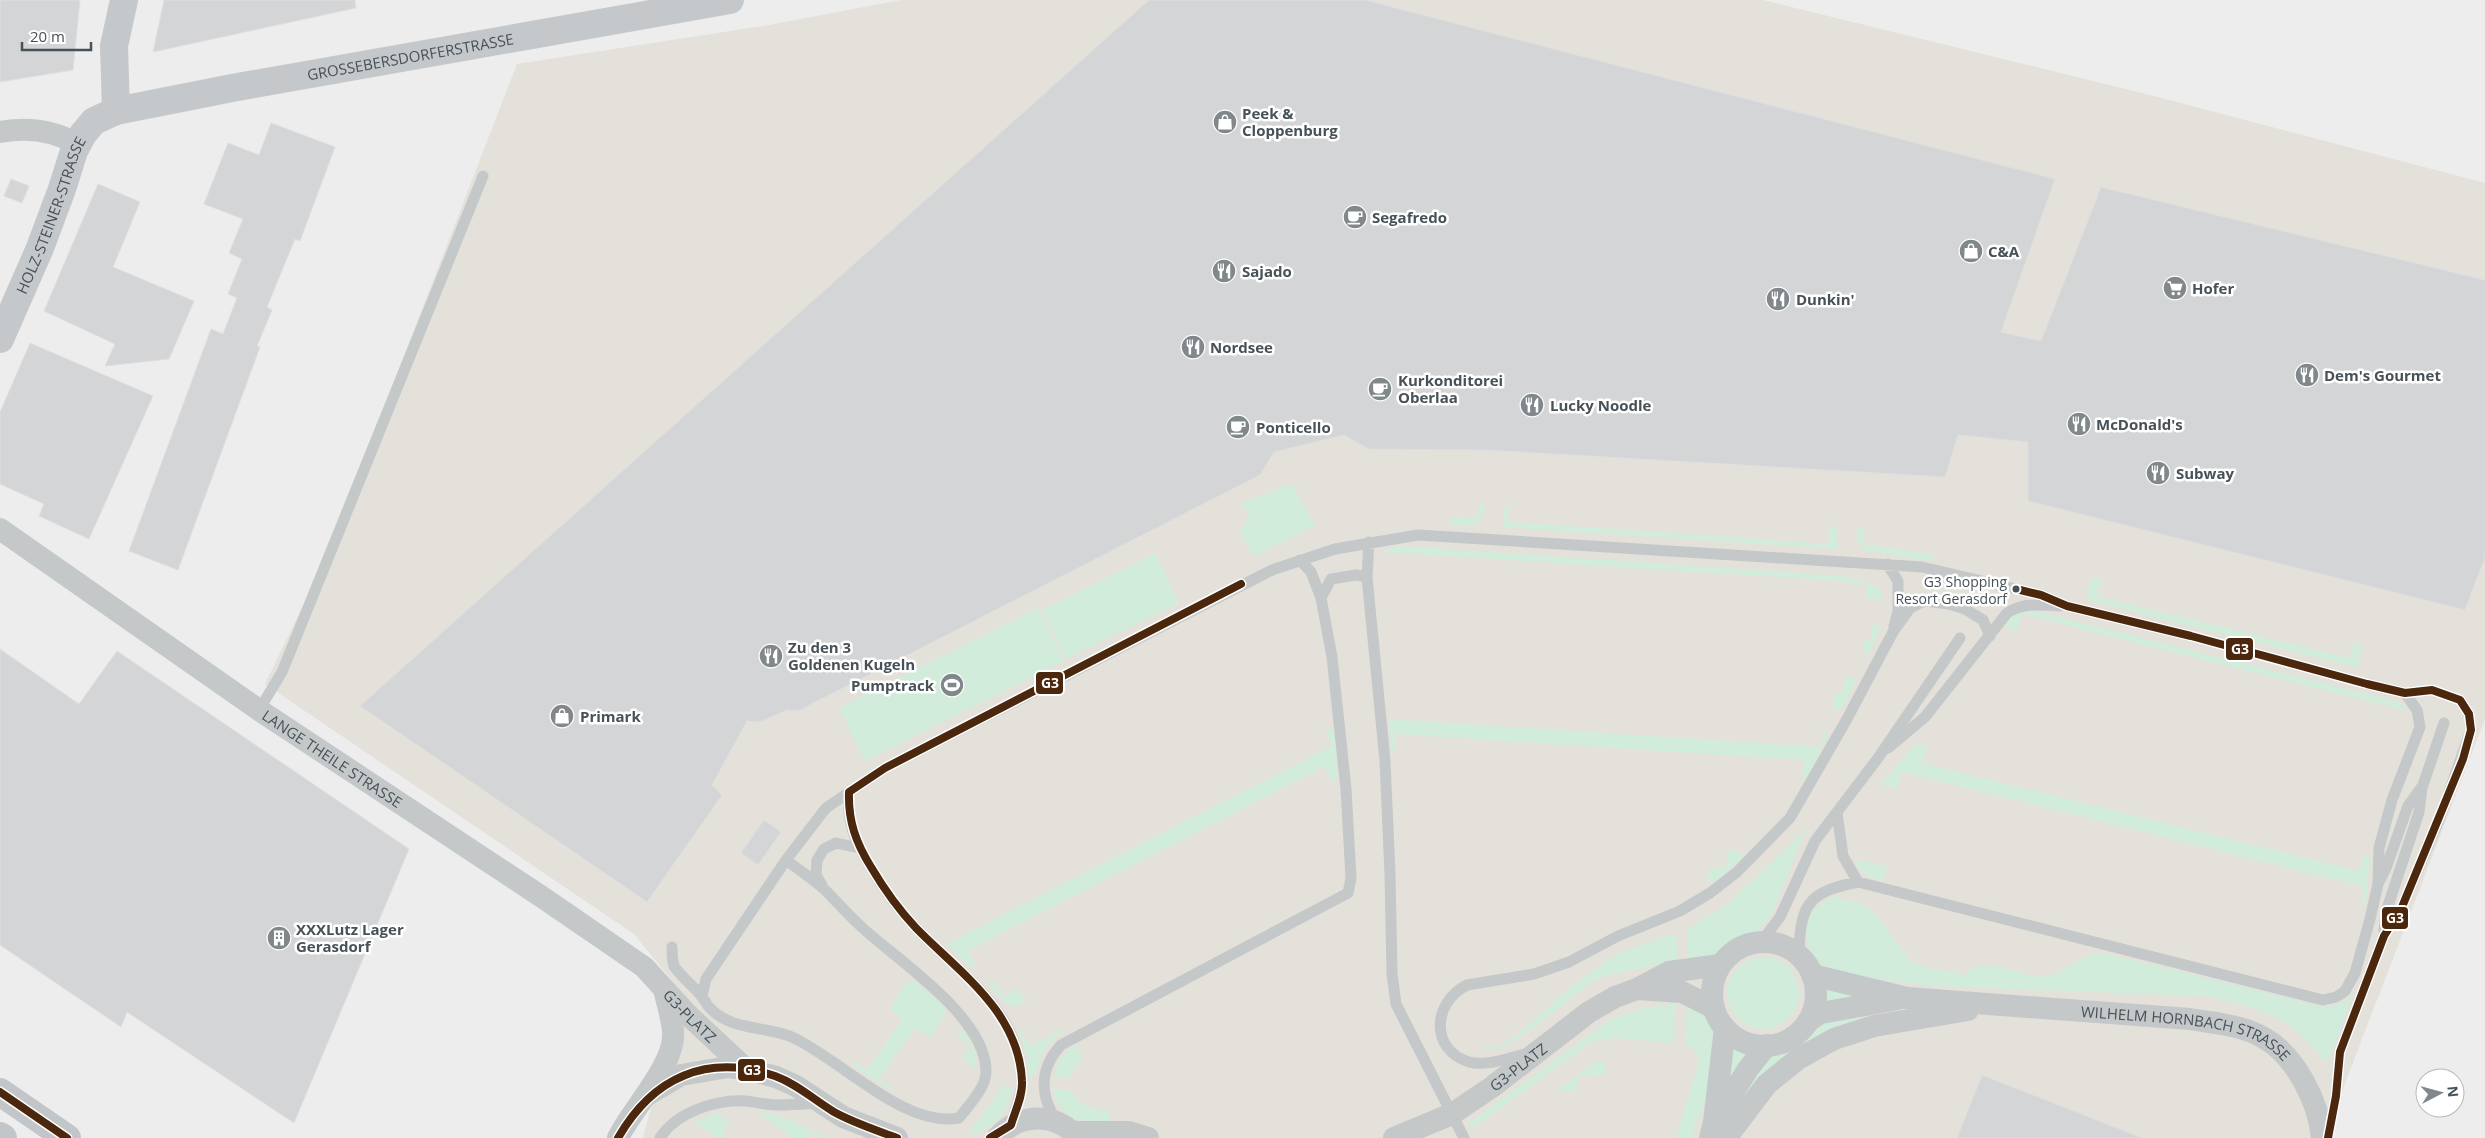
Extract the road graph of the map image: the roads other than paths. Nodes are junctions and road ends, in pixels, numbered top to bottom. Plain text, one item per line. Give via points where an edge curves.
1 (124, 0) edge
2 (730, 0) edge
3 (105, 116) junction
4 (0, 132) edge
5 (77, 144) junction
6 (483, 176) dead end
7 (0, 339) edge
8 (0, 530) edge
9 (1369, 542) junction
10 (1300, 560) junction
11 (1887, 564) junction
12 (1367, 577) junction
13 (1321, 598) junction
14 (2067, 606) junction
15 (1893, 632) junction
16 (1990, 636) junction
17 (1960, 638) dead end
18 (2406, 693) junction
19 (258, 710) junction
20 (2444, 723) dead end
21 (1878, 758) junction
22 (2422, 788) junction
23 (849, 792) junction
24 (1837, 813) junction
25 (859, 848) junction
26 (786, 860) junction
27 (1858, 882) junction
28 (2378, 884) junction
29 (824, 889) junction
30 (2384, 936) junction
31 (1761, 942) junction
32 (672, 947) dead end
33 (1799, 956) junction
34 (1720, 965) junction
35 (1812, 975) junction
36 (664, 988) junction
37 (1637, 989) junction
38 (702, 996) junction
39 (1907, 998) junction
40 (1994, 1004) junction
41 (1714, 1008) junction
42 (1808, 1021) junction
43 (1725, 1028) junction
44 (1767, 1046) junction
45 (1533, 1053) junction
46 (746, 1069) junction
47 (0, 1092) edge
48 (647, 1096) junction
49 (822, 1103) junction
50 (1452, 1114) junction
51 (843, 1117) junction
52 (1069, 1130) edge
53 (1000, 1133) edge
54 (1717, 1133) edge
55 (67, 1138) edge
56 (618, 1138) edge
57 (660, 1138) edge
58 (867, 1138) edge
59 (897, 1138) edge
60 (1148, 1138) edge
61 (1394, 1138) edge
62 (1464, 1138) edge
63 (2322, 1138) edge
64 (2328, 1138) edge

1 - 3 street
2 - 3 street, GROSSEBERSDORFERSTRASSE via 302,75
3 - 5 street, HOLZ-STEINER-STRASSE
4 - 5 street via 19,128 44,131
5 - 7 street, HOLZ-STEINER-STRASSE via 40,248
6 - 19 lane via 282,672
8 - 19 street, LANGE THEILE STRASSE
9 - 10 lane
9 - 11 lane via 1428,535
9 - 12 lane
10 - 13 lane via 1311,572
10 - 23 lane via 1272,570 1169,621 885,768
11 - 14 lane via 1922,567 2041,595
11 - 15 lane via 1898,581 1898,612
12 - 13 lane via 1356,575 1331,579
12 - 50 lane via 1385,761 1392,974 1396,1004
13 - 52 lane via 1332,657 1345,780 1351,878 1348,893 1061,1045 1051,1056 1043,1084 1044,1095 1050,1110
14 - 16 lane via 2017,607 2007,613
14 - 18 lane
15 - 16 lane via 1910,608 1924,601 1965,609 1983,620
15 - 45 lane via 1790,818 1737,872 1680,911 1618,936 1569,962 1534,974 1467,985 1457,990 1443,1007 1440,1018 1444,1039 1461,1058 1479,1063
16 - 21 lane via 1924,717
17 - 21 lane
18 - 28 lane via 2417,710 2420,727 2392,800 2379,848
18 - 30 lane via 2432,690 2460,700 2468,714 2471,730 2439,820 2402,907
19 - 36 street, LANGE THEILE STRASSE via 542,896 644,968
20 - 22 lane
21 - 24 lane
22 - 28 lane via 2408,806
22 - 30 lane via 2419,812 2386,912
23 - 25 lane via 849,824
23 - 26 lane via 826,808
24 - 27 lane via 1843,856
24 - 31 lane via 1815,841 1780,917
25 - 29 lane via 836,843 824,848 816,875
25 - 53 lane via 880,883 917,929 992,1001 1015,1041 1022,1083
26 - 29 lane
26 - 38 lane via 706,979
27 - 28 lane via 2323,1000 2344,991 2355,973
27 - 33 lane via 1832,887 1816,896 1804,911 1799,926
29 - 38 lane via 864,929 943,996 978,1041 986,1074 959,1118 932,1118 897,1104 840,1065 791,1037 734,1023 711,1010
30 - 64 lane via 2340,1052
31 - 33 street via 1786,947
31 - 34 street via 1747,944 1734,951
32 - 38 lane via 674,965
33 - 35 street
34 - 37 street, G3-PLATZ via 1668,972
34 - 41 street via 1714,980
35 - 39 street, WILHELM HORNBACH STRASSE
35 - 42 street via 1815,998
36 - 46 street, G3-PLATZ
36 - 48 street, G3-PLATZ via 673,1033 667,1057
37 - 41 street, G3-PLATZ via 1682,992
37 - 45 street, G3-PLATZ via 1589,1012
39 - 40 street, WILHELM HORNBACH STRASSE
39 - 42 street, WILHELM HORNBACH STRASSE via 1821,1013
40 - 54 street, WILHELM HORNBACH STRASSE via 1943,1015 1919,1016 1834,1039 1798,1059
40 - 63 street, WILHELM HORNBACH STRASSE via 2190,1018 2232,1026 2264,1038 2285,1055 2302,1080 2315,1107
41 - 43 street
42 - 44 street via 1790,1038
43 - 44 street via 1749,1044
43 - 54 street
44 - 54 street via 1748,1069
45 - 50 street, G3-PLATZ
46 - 48 street, G3-PLATZ via 728,1067 681,1075
46 - 49 street, G3-PLATZ via 776,1076
47 - 55 main road
48 - 56 street via 627,1118
49 - 51 street, G3-PLATZ
49 - 57 lane via 721,1102 695,1110
50 - 61 street, G3-PLATZ
50 - 62 lane
51 - 58 street
51 - 59 street, G3-PLATZ
52 - 53 street via 1036,1118
52 - 60 street via 1129,1132

